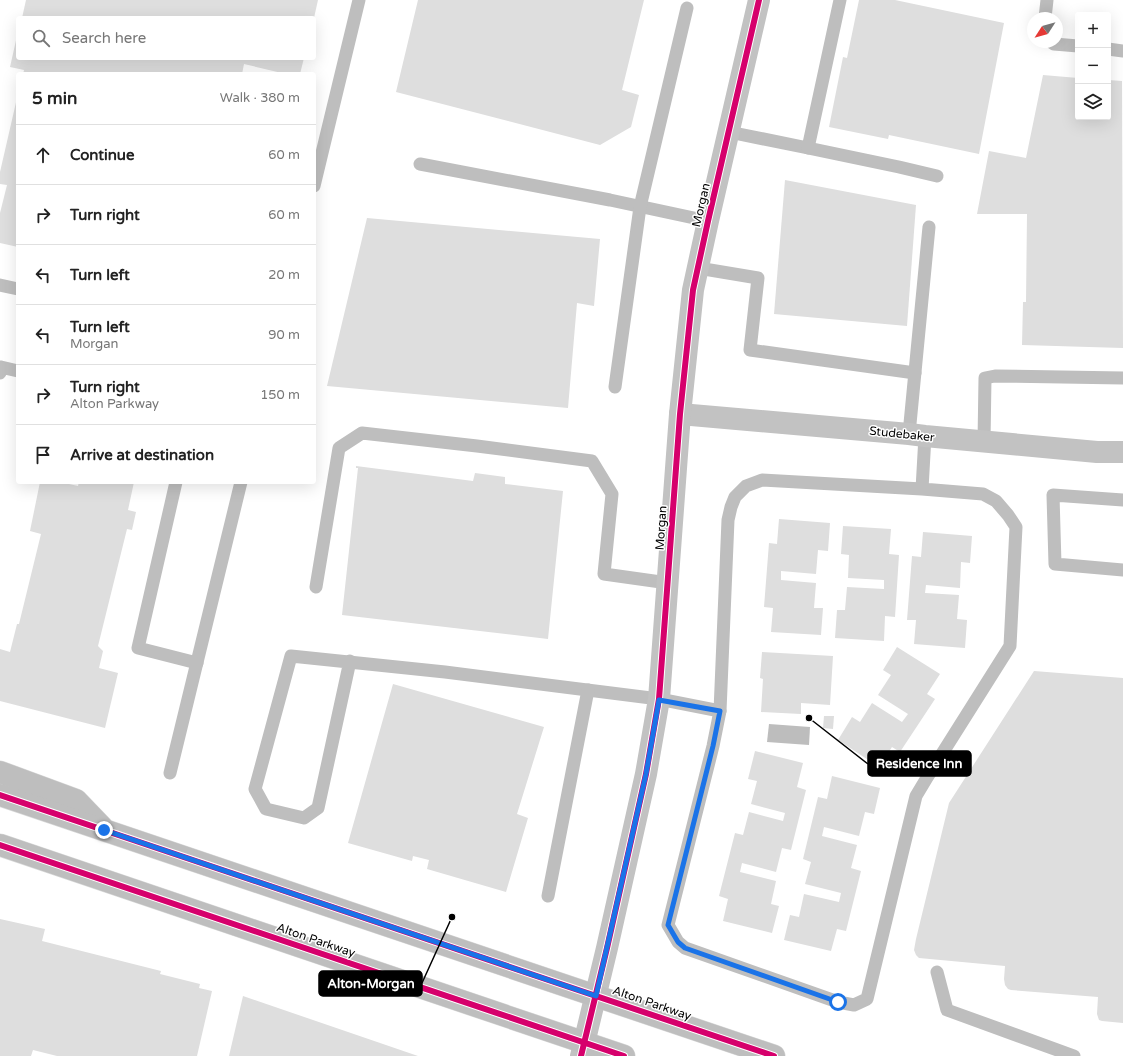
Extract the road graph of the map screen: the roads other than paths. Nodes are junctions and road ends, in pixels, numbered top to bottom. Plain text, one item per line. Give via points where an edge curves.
1 (359, 0) edge
2 (759, 0) edge
3 (840, 0) edge
4 (1047, 0) edge
5 (687, 8) dead end
6 (1046, 12) edge
7 (1063, 45) edge
8 (1075, 46) edge
9 (1111, 49) edge
10 (1123, 50) edge
11 (728, 132) junction
12 (808, 148) junction
13 (420, 164) dead end
14 (937, 176) dead end
15 (316, 178) edge
16 (640, 207) junction
17 (708, 221) junction
18 (929, 227) dead end
19 (698, 268) junction
20 (0, 285) edge
21 (16, 289) edge
22 (16, 371) edge
23 (0, 373) edge
24 (915, 373) junction
25 (1123, 378) edge
26 (615, 387) dead end
27 (680, 414) junction
28 (917, 435) junction
29 (984, 442) junction
30 (1123, 452) edge
31 (176, 484) edge
32 (241, 484) edge
33 (922, 489) junction
34 (1123, 500) edge
35 (1123, 570) edge
36 (668, 583) junction
37 (316, 587) dead end
38 (350, 661) junction
39 (197, 663) junction
40 (588, 690) junction
41 (659, 700) junction
42 (720, 711) junction
43 (0, 772) edge
44 (170, 773) dead end
45 (0, 795) edge
46 (104, 830) junction
47 (0, 845) edge
48 (548, 896) dead end
49 (936, 972) dead end
50 (596, 996) junction
51 (583, 1049) edge
52 (624, 1056) edge
53 (774, 1056) edge
54 (1074, 1056) edge

1 - 15 lane
2 - 11 street, Morgan
3 - 12 lane
4 - 6 lane
5 - 16 lane
7 - 8 lane
9 - 10 lane
11 - 12 lane
11 - 17 street, Morgan
12 - 14 lane
13 - 16 lane
16 - 17 lane
16 - 26 lane
17 - 19 street, Morgan
18 - 24 lane
19 - 24 lane via 758,278 750,350
19 - 27 street, Morgan via 693,290
20 - 21 lane
22 - 23 lane via 1,367
24 - 28 lane
25 - 29 lane via 985,378
27 - 28 street, Studebaker
27 - 36 street, Morgan
28 - 29 street, Studebaker
28 - 33 lane
29 - 30 street, Studebaker
31 - 39 lane via 138,648
32 - 39 lane
33 - 42 lane via 762,480 746,486 735,497 728,520
33 - 42 lane via 983,494 996,501 1016,528 1010,646 916,796 867,999 854,1005 838,1002 685,948 678,942 668,925
34 - 35 lane via 1052,495 1054,564
36 - 37 lane via 604,574 612,494 592,461 362,433 339,448
36 - 41 street, Morgan
38 - 38 lane via 291,656 255,789 266,809 304,818 318,808
38 - 40 lane
39 - 44 lane
40 - 41 lane
40 - 48 lane
41 - 42 lane
41 - 50 street, Morgan via 646,774
43 - 46 main road via 76,800
45 - 46 main road, Alton Parkway
46 - 50 main road, Alton Parkway
47 - 51 main road, Alton Parkway
49 - 54 lane via 947,1010
50 - 51 street, Morgan
50 - 53 main road, Alton Parkway
51 - 52 main road, Alton Parkway

